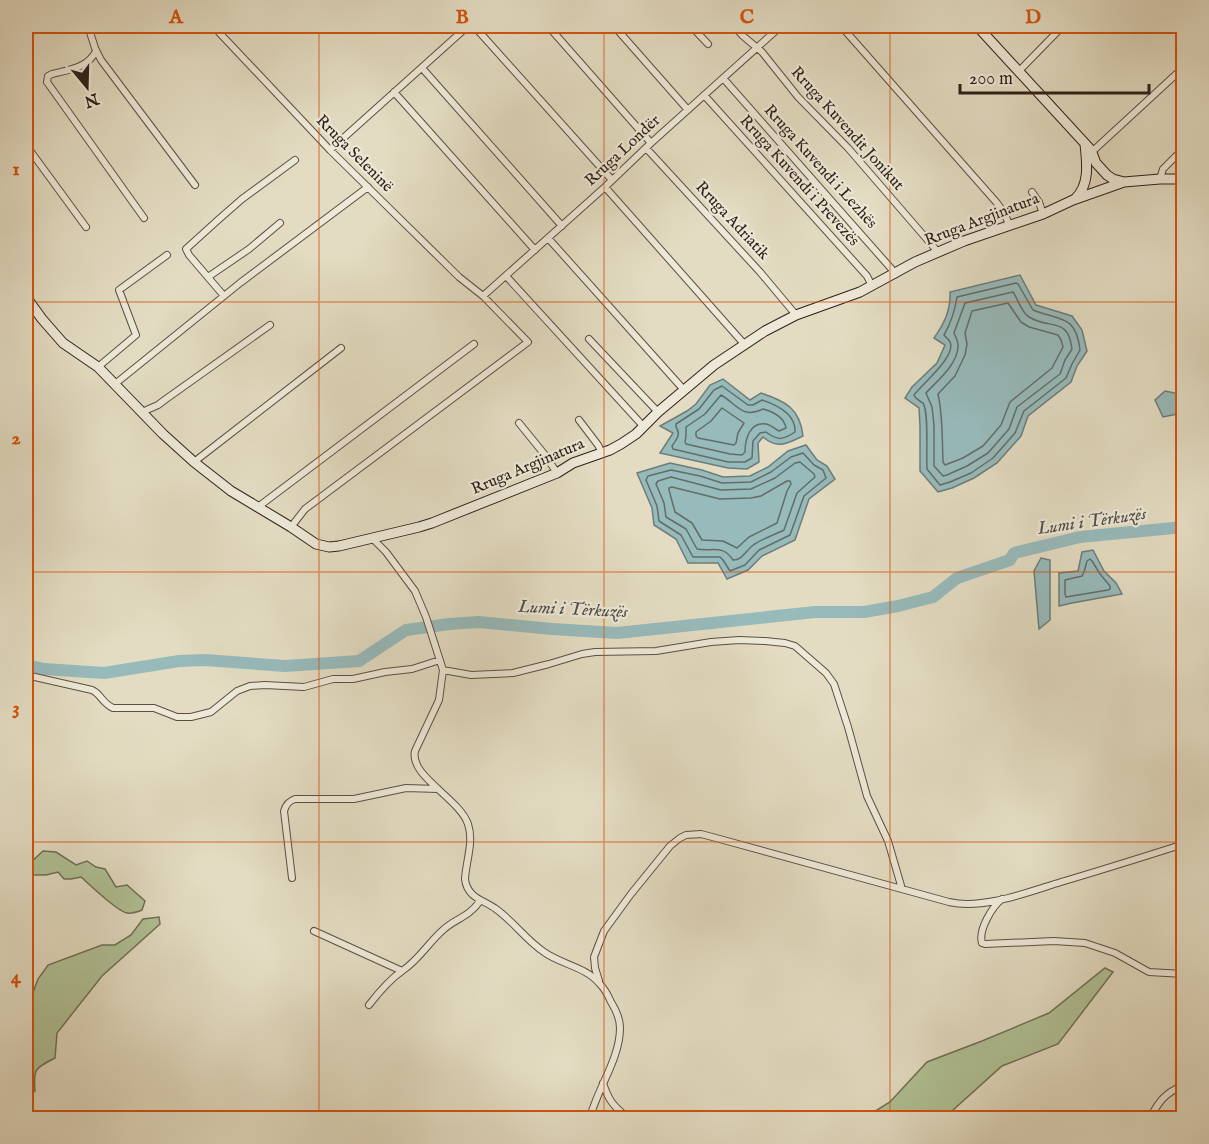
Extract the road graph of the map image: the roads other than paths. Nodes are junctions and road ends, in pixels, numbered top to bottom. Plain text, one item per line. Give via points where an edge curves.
1 (88, 26) edge
2 (213, 26) edge
3 (466, 26) edge
4 (474, 26) edge
5 (548, 26) edge
6 (614, 26) edge
7 (691, 26) edge
8 (734, 26) edge
9 (781, 26) edge
10 (842, 26) edge
11 (977, 26) edge
12 (1063, 26) edge
13 (708, 44) dead end
14 (758, 47) junction
15 (96, 51) junction
16 (1184, 67) edge
17 (422, 68) junction
18 (1019, 71) junction
19 (723, 78) junction
20 (394, 92) junction
21 (704, 95) junction
22 (688, 110) junction
23 (26, 145) edge
24 (648, 145) junction
25 (1088, 147) junction
26 (1184, 148) edge
27 (330, 150) junction
28 (296, 160) dead end
29 (1104, 172) junction
30 (1086, 179) junction
31 (1160, 179) junction
32 (1184, 179) edge
33 (612, 180) junction
34 (1124, 182) junction
35 (195, 185) dead end
36 (368, 187) junction
37 (605, 187) junction
38 (1100, 190) junction
39 (1032, 192) dead end
40 (1073, 200) junction
41 (1043, 214) junction
42 (144, 218) dead end
43 (280, 224) dead end
44 (562, 226) junction
45 (1010, 226) junction
46 (86, 227) dead end
47 (548, 238) junction
48 (535, 250) junction
49 (938, 252) junction
50 (167, 255) dead end
51 (896, 274) junction
52 (506, 276) junction
53 (208, 277) junction
54 (872, 286) junction
55 (224, 296) junction
56 (483, 296) junction
57 (26, 297) edge
58 (796, 315) junction
59 (270, 325) dead end
60 (589, 339) dead end
61 (474, 344) dead end
62 (745, 345) junction
63 (341, 348) dead end
64 (98, 367) junction
65 (115, 384) junction
66 (684, 390) junction
67 (142, 412) junction
68 (658, 412) junction
69 (579, 420) dead end
70 (519, 423) dead end
71 (644, 427) junction
72 (602, 453) junction
73 (194, 462) junction
74 (557, 472) junction
75 (258, 507) junction
76 (291, 527) junction
77 (373, 539) junction
78 (440, 660) junction
79 (443, 670) junction
80 (26, 675) edge
81 (439, 789) junction
82 (1184, 844) edge
83 (292, 878) dead end
84 (902, 889) junction
85 (1002, 899) junction
86 (480, 901) junction
87 (979, 904) junction
88 (988, 917) junction
89 (314, 932) dead end
90 (594, 957) junction
91 (583, 970) junction
92 (402, 971) junction
93 (1184, 974) edge
94 (599, 982) junction
95 (369, 1005) dead end
96 (603, 1083) junction
97 (1184, 1086) edge
98 (626, 1117) edge
99 (590, 1119) edge
100 (636, 1119) edge
101 (1150, 1119) edge

1 - 15 street
2 - 27 street, Rruga Seleninë
3 - 17 street
4 - 33 street
5 - 24 street, Rruga Adriatik
6 - 22 street
7 - 13 street
8 - 14 street, Rruga Kuvendit Jonikut
9 - 14 street, Rruga Londër
10 - 45 street via 997,203
11 - 18 street
12 - 18 street
14 - 19 street, Rruga Londër
14 - 49 street, Rruga Kuvendit Jonikut
15 - 35 street
15 - 42 street via 90,61 52,74 47,82
16 - 25 street via 1095,149
17 - 20 street
17 - 44 street
18 - 25 street
19 - 21 street, Rruga Londër
19 - 51 street, Rruga Kuvendi i Lezhës
20 - 27 street
20 - 48 street
21 - 22 street, Rruga Londër
21 - 54 street, Rruga Kuvendi i Prevezës
22 - 24 street, Rruga Londër
23 - 46 street
24 - 33 street, Rruga Londër
24 - 58 street, Rruga Adriatik
25 - 29 street
25 - 30 street
26 - 31 street via 1163,169
27 - 36 street, Rruga Seleninë
28 - 53 street via 242,199 188,246 189,255
29 - 30 street via 1098,168 1091,170
29 - 34 street
29 - 38 street via 1108,182
30 - 38 street via 1089,189
30 - 40 street
31 - 32 street
31 - 34 street
33 - 37 street, Rruga Londër
34 - 38 street, Rruga Argjinatura
36 - 55 street
36 - 56 street, Rruga Seleninë
37 - 44 street, Rruga Londër
37 - 62 street
38 - 40 street, Rruga Argjinatura
39 - 41 street
40 - 41 street, Rruga Argjinatura
41 - 45 street, Rruga Argjinatura
43 - 53 street
44 - 47 street, Rruga Londër
45 - 49 street, Rruga Argjinatura
47 - 48 street, Rruga Londër
47 - 66 street
48 - 52 street, Rruga Londër
49 - 51 street, Rruga Argjinatura
50 - 64 street via 119,290 136,334
51 - 54 street, Rruga Argjinatura
52 - 56 street, Rruga Londër
52 - 71 street
53 - 55 street
54 - 58 street, Rruga Argjinatura
55 - 65 street
56 - 76 street, Rruga Seleninë via 528,342 305,509
57 - 64 street, Rruga Argjinatura via 63,342
58 - 62 street, Rruga Argjinatura
59 - 67 street via 158,405
60 - 68 street
61 - 75 street
62 - 66 street, Rruga Argjinatura
63 - 73 street
64 - 65 street, Rruga Argjinatura
65 - 67 street, Rruga Argjinatura
66 - 68 street, Rruga Argjinatura
67 - 73 street, Rruga Argjinatura
68 - 71 street, Rruga Argjinatura
69 - 72 street
70 - 74 street
71 - 72 street, Rruga Argjinatura
72 - 74 street, Rruga Argjinatura
73 - 75 street, Rruga Argjinatura
74 - 77 street, Rruga Argjinatura via 432,523
75 - 76 street, Rruga Argjinatura
76 - 77 street, Rruga Argjinatura via 322,546
77 - 78 street via 415,591
78 - 79 street
78 - 80 street via 421,667 304,687 250,686 211,711 184,718 154,708 113,708 92,690
79 - 81 street via 439,700 413,757 417,768
79 - 84 street via 471,675 513,673 582,654 657,651 711,642 765,641 795,646 834,684 867,796 888,841
81 - 83 street via 406,788 354,799 290,801 284,811
81 - 86 street via 459,808 469,826 466,885
82 - 85 street
84 - 87 street via 958,904
84 - 90 street via 716,838 686,835 670,846 619,910 604,931
85 - 87 street
85 - 88 street
86 - 91 street via 495,908 542,951
86 - 92 street
87 - 88 street
88 - 93 street via 980,940 985,944 1054,940 1085,943 1115,953 1149,972
89 - 92 street
90 - 91 street
90 - 94 street
91 - 94 street
92 - 95 street
94 - 96 street via 620,1022 613,1060
96 - 98 street via 613,1105
96 - 99 street
97 - 101 street via 1162,1098
98 - 100 street

